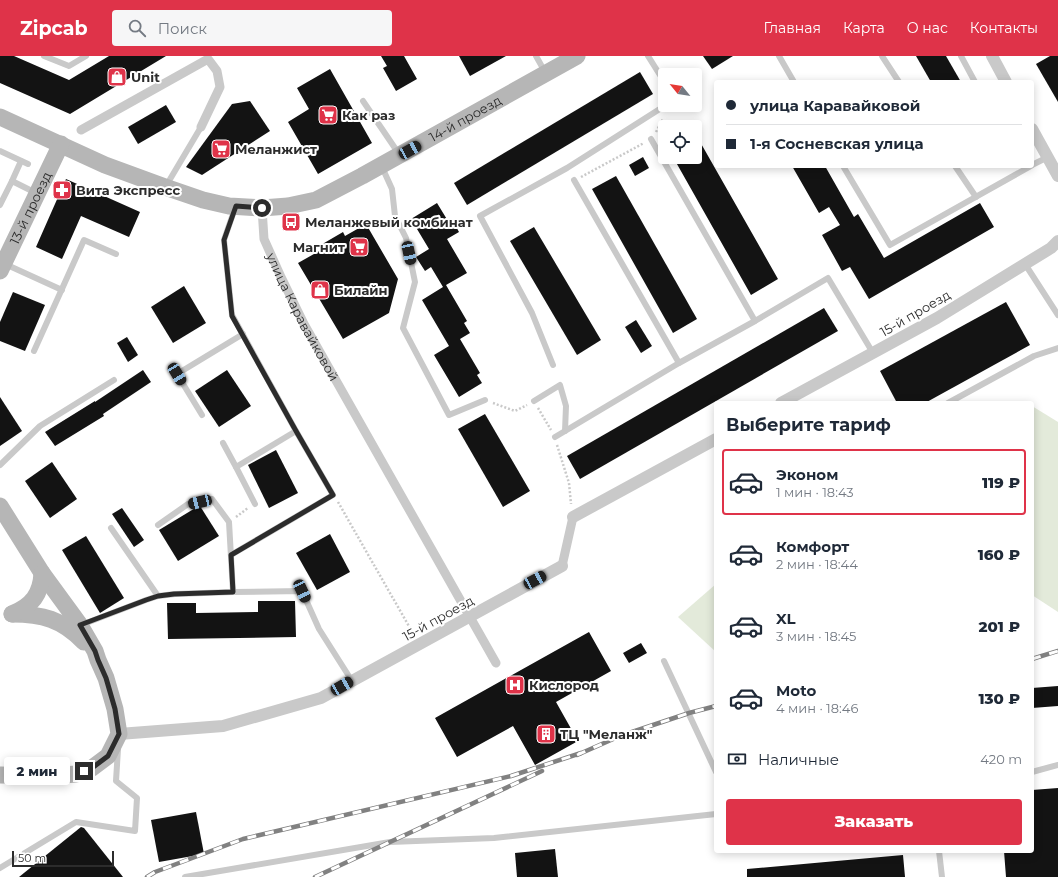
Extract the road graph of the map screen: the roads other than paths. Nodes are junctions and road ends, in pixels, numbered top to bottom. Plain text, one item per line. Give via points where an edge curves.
1 (44, 56) edge
2 (86, 56) edge
3 (536, 56) edge
4 (576, 56) edge
5 (648, 56) edge
6 (779, 56) edge
7 (882, 56) edge
8 (961, 56) edge
9 (992, 56) edge
10 (658, 72) edge
11 (546, 74) junction
12 (793, 80) edge
13 (898, 80) edge
14 (973, 80) edge
15 (1005, 80) edge
16 (363, 101) dead end
17 (658, 110) edge
18 (0, 117) edge
19 (201, 127) joint
20 (81, 130) dead end
21 (1034, 132) edge
22 (651, 139) road end
23 (61, 144) junction
24 (0, 151) edge
25 (399, 156) junction
26 (1048, 157) junction
27 (21, 161) junction
28 (28, 164) dead end
29 (1034, 165) edge
30 (381, 166) junction
31 (844, 168) edge
32 (956, 168) edge
33 (1020, 169) edge
34 (1058, 176) edge
35 (574, 180) road end
36 (12, 181) junction
37 (165, 187) junction
38 (38, 193) junction
39 (976, 197) junction
40 (0, 205) edge
41 (236, 206) junction
42 (262, 208) junction
43 (1058, 241) edge
44 (116, 254) dead end
45 (1025, 264) junction
46 (2, 267) edge
47 (62, 290) junction
48 (1058, 315) edge
49 (755, 321) junction
50 (243, 334) junction
51 (1058, 348) edge
52 (34, 351) dead end
53 (873, 353) junction
54 (679, 363) junction
55 (554, 365) dead end
56 (114, 380) dead end
57 (485, 400) road end
58 (534, 401) road end
59 (785, 401) edge
60 (952, 401) edge
61 (202, 415) dead end
62 (296, 431) junction
63 (565, 431) junction
64 (555, 437) road end
65 (714, 440) edge
66 (223, 443) dead end
67 (0, 465) edge
68 (236, 467) junction
69 (255, 504) road end
70 (0, 506) edge
71 (572, 517) joint
72 (158, 525) dead end
73 (111, 528) dead end
74 (231, 555) junction
75 (562, 566) joint
76 (42, 573) junction
77 (233, 592) junction
78 (158, 596) junction
79 (6, 615) edge
80 (469, 616) junction
81 (80, 625) junction
82 (98, 660) junction
83 (664, 661) dead end
84 (496, 663) dead end
85 (352, 681) junction
86 (119, 734) junction
87 (1058, 765) edge
88 (714, 768) edge
89 (1034, 771) edge
90 (0, 776) edge
91 (714, 814) edge
92 (939, 853) edge
93 (0, 868) edge
94 (185, 877) edge
95 (942, 877) edge

1 - 2 lane via 69,66
3 - 11 lane
4 - 11 main road, 14-й проезд
5 - 10 lane
6 - 12 lane
7 - 13 lane
8 - 14 lane
9 - 15 street
11 - 25 main road, 14-й проезд
16 - 25 lane
17 - 55 lane via 567,168 480,216 532,313
18 - 23 main road
19 - 20 street via 220,87 217,71 208,59
19 - 37 lane
21 - 26 street
22 - 49 lane
23 - 37 main road via 105,165
23 - 38 main road, 13-й проезд
24 - 27 lane
25 - 30 main road, 14-й проезд
26 - 29 lane
26 - 34 street
27 - 28 lane
27 - 36 lane
30 - 42 main road, 14-й проезд via 316,200
30 - 57 lane via 392,189 395,216 406,238 415,282 403,328 448,415
31 - 39 lane via 890,245
32 - 39 lane
33 - 39 lane
35 - 54 lane
36 - 38 lane
36 - 40 lane
37 - 41 main road via 203,200
38 - 46 main road, 13-й проезд
41 - 42 main road
41 - 50 lane via 224,240 232,316
42 - 80 street, улица Каравайковой via 264,239 304,324
43 - 45 street, 15-й проезд
44 - 47 lane via 84,240
45 - 48 lane
45 - 53 street, 15-й проезд via 937,318
46 - 47 lane
47 - 52 lane
49 - 53 lane via 828,278
49 - 54 lane
50 - 61 lane via 177,374
50 - 62 lane
51 - 60 lane via 1034,356
53 - 59 street, 15-й проезд
54 - 63 lane
56 - 67 lane via 40,426
58 - 63 lane via 560,385 566,406
62 - 68 lane
62 - 74 lane via 333,495
63 - 64 lane
65 - 71 street
66 - 68 lane
68 - 69 lane
70 - 76 main road
71 - 75 street, 15-й проезд
72 - 74 lane via 188,504 212,499 230,522
73 - 78 lane
74 - 77 lane
75 - 80 street, 15-й проезд
76 - 79 main road via 40,588 32,602 19,611
76 - 81 main road
77 - 78 lane
77 - 85 lane via 302,591 319,629
78 - 81 lane
79 - 82 main road via 39,616 64,625 87,645
80 - 84 street, улица Каравайковой
80 - 85 street, 15-й проезд
81 - 82 main road
82 - 86 main road via 114,703
83 - 88 lane
85 - 86 street, 15-й проезд via 321,698 223,726
86 - 90 main road via 108,756 92,768 76,774
86 - 93 lane via 116,781 137,798 135,831 76,822
87 - 89 lane
91 - 94 lane via 494,838 390,842
92 - 95 lane

